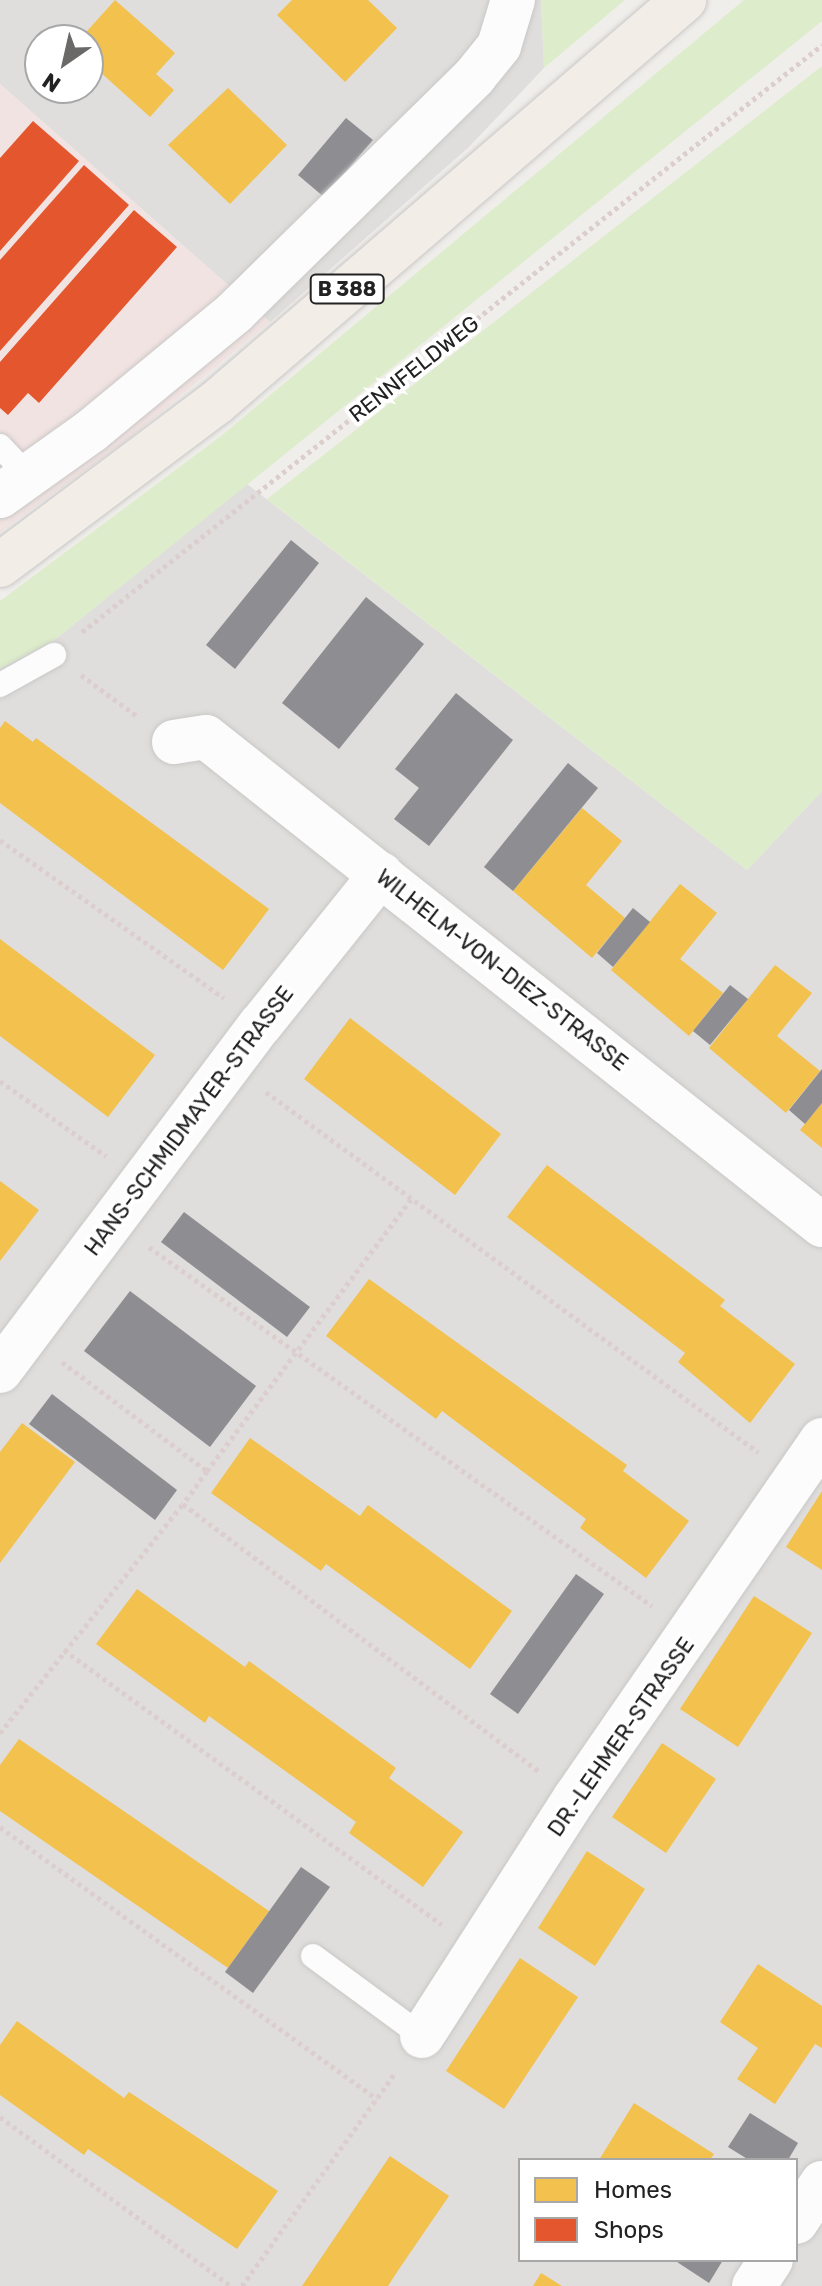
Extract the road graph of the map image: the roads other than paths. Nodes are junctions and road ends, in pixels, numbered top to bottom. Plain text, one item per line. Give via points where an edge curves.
1 (513, 0) edge
2 (684, 0) edge
3 (9, 473) edge
4 (0, 565) edge
5 (54, 655) road end
6 (0, 685) edge
7 (174, 742) road end
8 (381, 874) junction
9 (822, 1225) edge
10 (0, 1371) edge
11 (822, 1440) edge
12 (313, 1956) dead end
13 (422, 2036) joint
14 (822, 2183) edge
15 (798, 2219) edge
16 (770, 2262) edge
17 (754, 2286) edge

1 - 3 street via 499,46 463,88 234,313
2 - 4 main road, B 388 via 216,403
5 - 6 lane
7 - 8 street, WILHELM-VON-DIEZ-STRASSE via 206,737
8 - 9 street, WILHELM-VON-DIEZ-STRASSE
8 - 10 street, HANS-SCHMIDMAYER-STRASSE
11 - 13 street, DR.-LEHMER-STRASSE via 575,1798
12 - 13 lane
14 - 15 street
16 - 17 street

